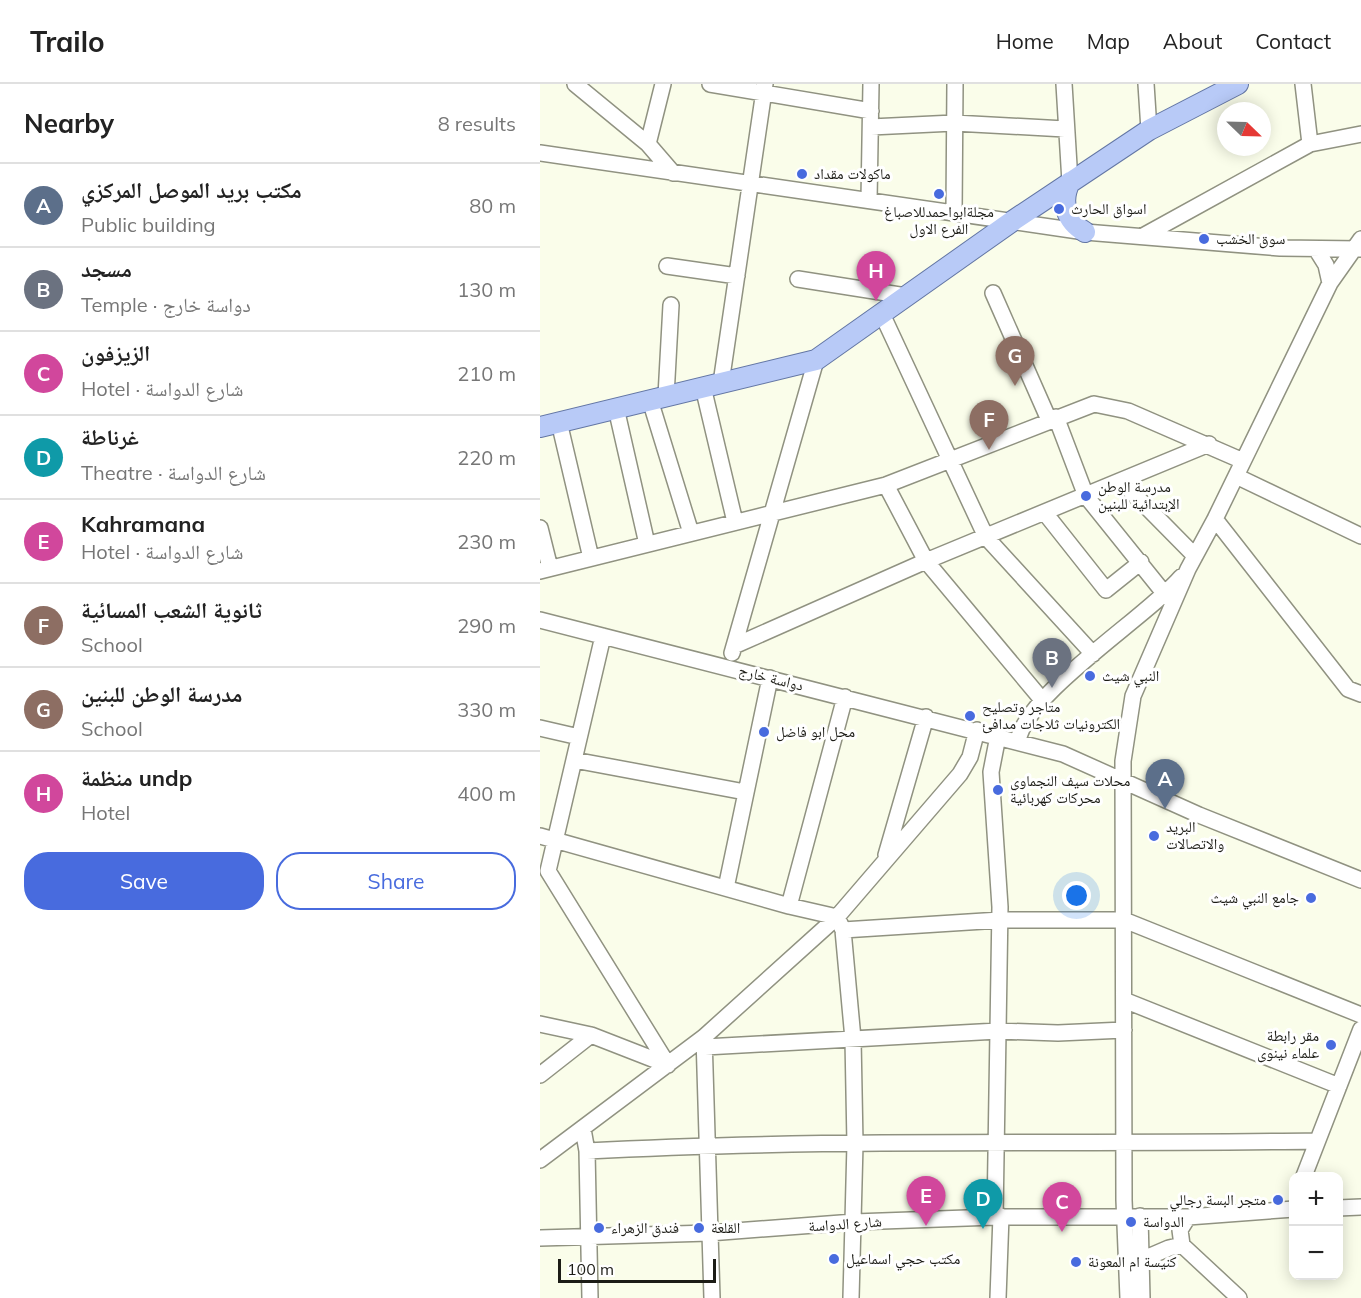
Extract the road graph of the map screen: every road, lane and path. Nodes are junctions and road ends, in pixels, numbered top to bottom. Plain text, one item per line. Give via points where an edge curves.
1 (663, 84) edge
2 (710, 84) edge
3 (871, 84) edge
4 (955, 84) edge
5 (1064, 84) edge
6 (1146, 84) edge
7 (1238, 84) edge
8 (1303, 84) edge
9 (580, 86) edge
10 (765, 88) edge
11 (871, 111) junction
12 (954, 123) junction
13 (871, 127) junction
14 (1065, 129) junction
15 (1149, 130) junction
16 (1361, 134) edge
17 (648, 144) junction
18 (1310, 144) junction
19 (540, 153) edge
20 (673, 173) junction
21 (1070, 182) junction
22 (749, 183) junction
23 (869, 200) junction
24 (954, 212) junction
25 (1014, 220) junction
26 (1085, 232) junction
27 (1142, 237) junction
28 (1359, 246) edge
29 (1316, 249) junction
30 (667, 266) dead end
31 (737, 276) junction
32 (798, 279) dead end
33 (1330, 283) junction
34 (993, 293) dead end
35 (906, 296) junction
36 (672, 305) dead end
37 (882, 314) junction
38 (816, 360) junction
39 (712, 385) junction
40 (658, 398) junction
41 (616, 408) junction
42 (1053, 418) junction
43 (550, 424) edge
44 (1209, 444) junction
45 (1243, 461) junction
46 (949, 462) junction
47 (1236, 476) junction
48 (1122, 482) junction
49 (886, 485) junction
50 (1086, 496) junction
51 (772, 513) junction
52 (1045, 513) junction
53 (1215, 519) junction
54 (735, 522) junction
55 (540, 528) edge
56 (691, 533) junction
57 (1361, 536) edge
58 (986, 537) junction
59 (647, 544) junction
60 (591, 558) junction
61 (926, 561) junction
62 (1141, 562) junction
63 (1192, 562) junction
64 (545, 569) edge
65 (1164, 593) junction
66 (540, 620) edge
67 (603, 636) junction
68 (734, 646) junction
69 (1093, 654) junction
70 (729, 668) junction
71 (770, 678) junction
72 (1361, 694) edge
73 (845, 697) junction
74 (1043, 701) junction
75 (926, 717) junction
76 (540, 728) edge
77 (977, 730) junction
78 (1000, 736) junction
79 (579, 737) junction
80 (1018, 741) junction
81 (574, 760) junction
82 (1123, 783) junction
83 (745, 792) junction
84 (548, 838) edge
85 (885, 861) junction
86 (544, 874) edge
87 (1361, 880) edge
88 (726, 888) junction
89 (789, 906) junction
90 (1000, 920) junction
91 (1124, 920) junction
92 (840, 923) junction
93 (1124, 1000) junction
94 (1361, 1015) edge
95 (540, 1023) edge
96 (1361, 1029) edge
97 (1124, 1030) junction
98 (998, 1031) junction
99 (591, 1035) junction
100 (854, 1039) junction
101 (704, 1042) junction
102 (668, 1065) junction
103 (540, 1075) edge
104 (1339, 1086) junction
105 (583, 1129) junction
106 (1316, 1141) junction
107 (996, 1142) junction
108 (855, 1144) junction
109 (1124, 1144) junction
110 (706, 1145) junction
111 (587, 1151) junction
112 (540, 1160) edge
113 (1305, 1172) edge
114 (1361, 1207) edge
115 (1289, 1208) edge
116 (1343, 1208) edge
117 (1132, 1216) junction
118 (998, 1217) junction
119 (1188, 1217) junction
120 (854, 1222) junction
121 (709, 1233) junction
122 (589, 1236) junction
123 (540, 1238) edge
124 (1182, 1245) junction
125 (1141, 1260) junction
126 (590, 1298) edge
127 (712, 1298) edge
128 (851, 1298) edge
129 (998, 1298) edge
130 (1128, 1298) edge
131 (1142, 1298) edge
132 (1239, 1298) edge

1 - 17 street
2 - 10 street
3 - 11 street
4 - 12 street
5 - 14 street
6 - 15 street
7 - 15 main road
8 - 18 street
9 - 17 street
10 - 11 street
10 - 22 street
11 - 13 street
12 - 13 street
12 - 14 street
12 - 24 street
13 - 23 street
14 - 21 street
15 - 21 main road
16 - 18 street
17 - 20 street
18 - 27 street
19 - 20 street
20 - 22 street
21 - 25 main road
21 - 26 main road via 1065,198 1067,214
22 - 23 street
22 - 31 street
23 - 24 street
24 - 25 street
25 - 26 street
25 - 35 main road
26 - 27 street
27 - 29 street
28 - 29 street
28 - 33 street
29 - 33 street via 1326,265
30 - 31 street
31 - 39 street
32 - 35 street
33 - 45 street
34 - 42 street
35 - 37 main road
36 - 40 street
37 - 38 main road
37 - 46 street
38 - 39 main road
38 - 51 street
39 - 40 main road
39 - 54 street
40 - 41 main road
40 - 56 street
41 - 43 main road
41 - 59 street
42 - 44 street via 1084,406 1102,404
42 - 46 street
42 - 50 street
43 - 60 street
44 - 45 street
44 - 48 street
45 - 47 street
46 - 49 street
46 - 58 street
47 - 53 street
47 - 57 street
48 - 50 street
48 - 63 street
49 - 51 street
49 - 61 street
50 - 52 street
50 - 62 street
51 - 54 street
51 - 68 street
52 - 58 street
52 - 62 street via 1106,590
53 - 63 street
53 - 72 street via 1348,689
54 - 56 street
55 - 64 street
56 - 59 street
58 - 61 street
58 - 69 street
59 - 60 street
60 - 64 street
61 - 68 street
61 - 74 street
62 - 65 street
63 - 65 street
63 - 82 street via 1133,696
65 - 69 street
66 - 67 street, دواسة خارج
67 - 70 street, دواسة خارج
67 - 79 street
68 - 70 street
69 - 74 street
70 - 71 street, دواسة خارج
71 - 73 street, دواسة خارج
71 - 83 street
73 - 75 street, دواسة خارج
73 - 89 street
74 - 80 street via 1022,727
75 - 77 street, دواسة خارج
75 - 85 street
76 - 79 street
77 - 78 street, دواسة خارج
77 - 85 street via 970,757 960,774
78 - 80 street, دواسة خارج
78 - 90 street via 991,772
79 - 81 street
80 - 82 street, دواسة خارج via 1063,754
81 - 83 street
81 - 84 street
82 - 87 street, دواسة خارج
82 - 91 street
83 - 88 street
84 - 86 street
84 - 88 street
85 - 92 street
86 - 102 street
88 - 89 street
89 - 92 street
90 - 91 street
90 - 92 street
90 - 98 street
91 - 93 street
91 - 94 street
92 - 100 street
92 - 101 street
93 - 97 street
93 - 104 street
95 - 99 street
96 - 104 street
97 - 98 street via 1058,1034
97 - 109 street
98 - 100 street
98 - 107 street
99 - 102 street
99 - 103 street
100 - 101 street
100 - 108 street
101 - 102 street
101 - 110 street
102 - 105 street
104 - 106 street
105 - 111 street
105 - 112 street
106 - 109 street
106 - 113 street
107 - 108 street
107 - 109 street
107 - 118 street
108 - 110 street
108 - 120 street
109 - 117 street
110 - 111 street
110 - 121 street
111 - 122 street
114 - 116 street
115 - 119 street, شارع الدواسة
117 - 118 street, شارع الدواسة
117 - 119 street, شارع الدواسة
117 - 125 street
117 - 130 street
118 - 120 street, شارع الدواسة
118 - 129 street
119 - 124 street via 1180,1230
120 - 121 street, شارع الدواسة
120 - 128 street
121 - 122 street, شارع الدواسة
121 - 127 street
122 - 123 street, شارع الدواسة
122 - 126 street
124 - 125 street
124 - 132 street
125 - 131 street

